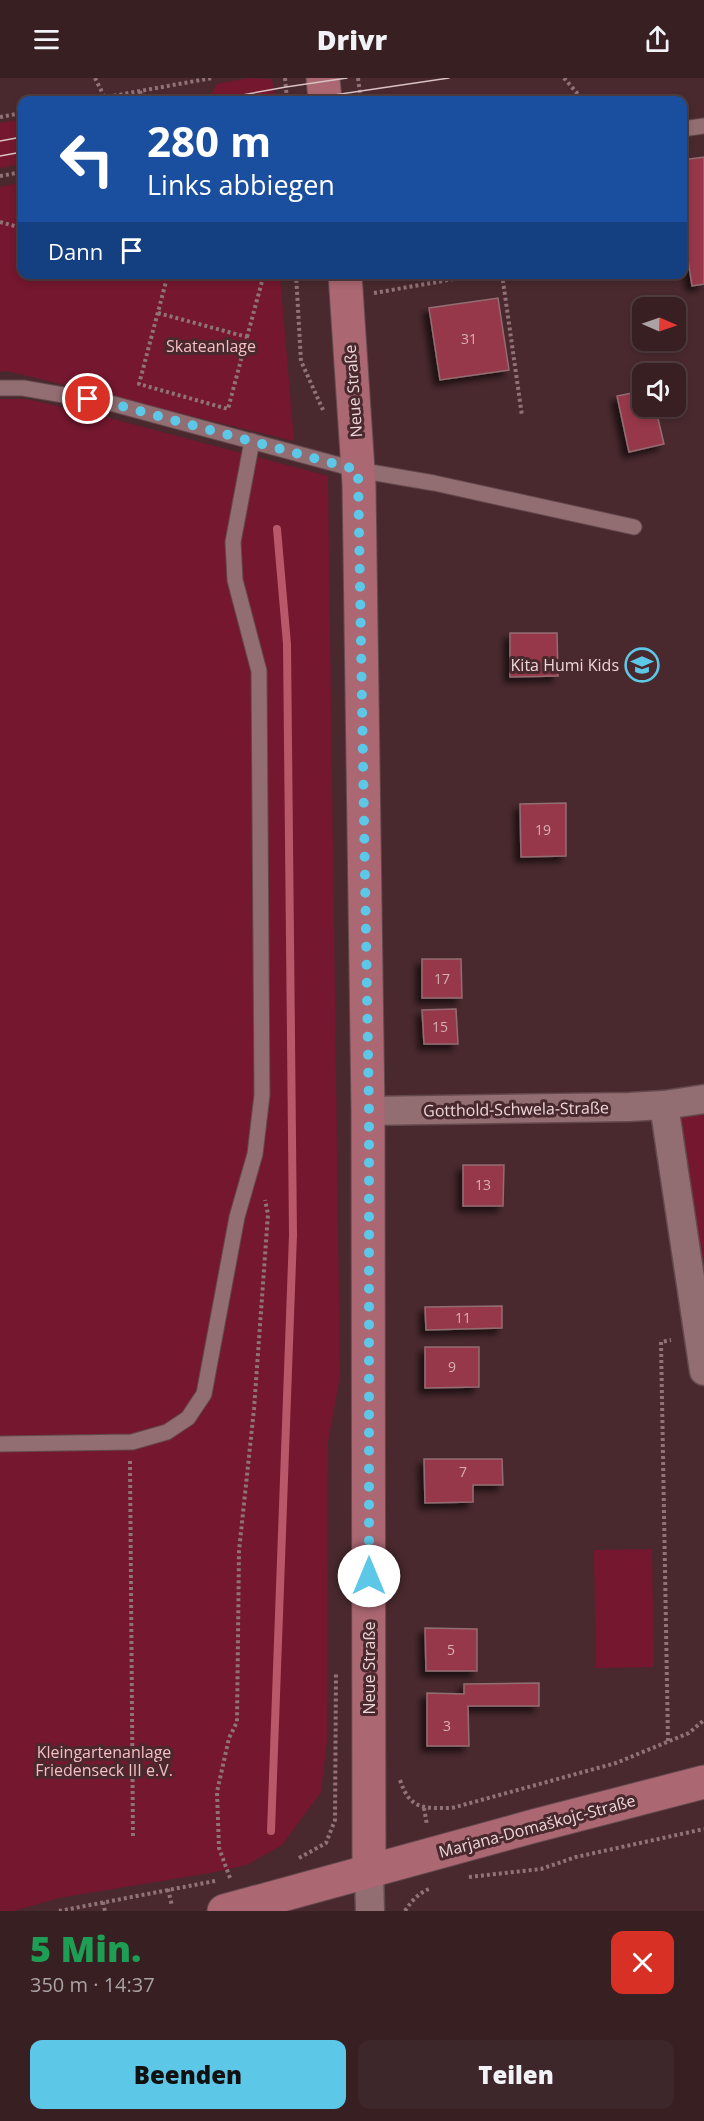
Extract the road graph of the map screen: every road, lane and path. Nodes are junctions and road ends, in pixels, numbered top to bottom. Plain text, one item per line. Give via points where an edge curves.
1 (95, 78) edge
2 (206, 78) edge
3 (212, 78) edge
4 (285, 78) edge
5 (323, 78) edge
6 (358, 78) edge
7 (564, 78) edge
8 (140, 91) junction
9 (104, 96) edge
10 (115, 96) edge
11 (141, 96) edge
12 (287, 96) edge
13 (325, 96) edge
14 (360, 96) edge
15 (580, 96) edge
16 (18, 114) edge
17 (0, 117) edge
18 (704, 126) edge
19 (687, 128) edge
20 (18, 173) edge
21 (0, 176) edge
22 (0, 222) edge
23 (18, 227) edge
24 (167, 279) edge
25 (263, 279) edge
26 (296, 279) edge
27 (425, 279) edge
28 (503, 279) edge
29 (358, 284) edge
30 (158, 312) junction
31 (247, 337) junction
32 (0, 388) edge
33 (522, 416) dead end
34 (326, 417) dead end
35 (252, 441) junction
36 (358, 470) junction
37 (634, 527) dead end
38 (704, 1099) edge
39 (664, 1105) junction
40 (369, 1111) junction
41 (255, 1154) junction
42 (699, 1335) junction
43 (704, 1371) edge
44 (0, 1444) edge
45 (130, 1457) dead end
46 (704, 1720) edge
47 (668, 1741) junction
48 (336, 1766) dead end
49 (397, 1773) dead end
50 (704, 1782) edge
51 (704, 1829) edge
52 (133, 1838) dead end
53 (294, 1861) dead end
54 (369, 1871) junction
55 (240, 1878) dead end
56 (464, 1878) dead end
57 (231, 1879) junction
58 (440, 1884) dead end
59 (168, 1889) junction
60 (103, 1902) junction
61 (172, 1906) dead end
62 (59, 1911) edge
63 (105, 1911) edge
64 (224, 1911) edge
65 (370, 1911) edge
66 (405, 1911) edge

1 - 9 path
2 - 3 path
2 - 8 path
4 - 12 path
5 - 13 street
6 - 14 path
7 - 15 path
8 - 10 path
8 - 11 path
16 - 17 path
18 - 19 lane
20 - 21 path
22 - 23 path
24 - 30 path
25 - 31 path
26 - 34 path via 302,361
27 - 29 path
28 - 33 path
29 - 36 street, Neue Straße
30 - 31 path
30 - 31 path via 139,384 228,408
32 - 35 lane via 110,403
35 - 36 lane
35 - 41 lane via 233,542 235,580 259,670 262,1095
36 - 37 lane
36 - 40 street, Neue Straße
38 - 39 street, Gotthold-Schwela-Straße
39 - 40 street, Gotthold-Schwela-Straße
39 - 42 street
40 - 54 street, Neue Straße
41 - 44 lane via 237,1217 204,1394 188,1418 167,1432 132,1442
41 - 57 path via 268,1214 239,1551 237,1722 229,1738 217,1792 219,1848
42 - 43 street
42 - 47 path via 661,1342
45 - 52 path
46 - 47 path via 689,1733
47 - 49 path via 616,1763 452,1808 418,1806 409,1799
48 - 53 path via 335,1820 326,1843
50 - 54 street, Marjana-Domaškojc-Straße
51 - 56 path via 576,1857 541,1869
54 - 64 street, Marjana-Domaškojc-Straße
54 - 65 street, Neue Straße
55 - 57 path
57 - 59 path
58 - 66 path via 422,1891
59 - 60 path
59 - 61 path
60 - 62 path
60 - 63 path

